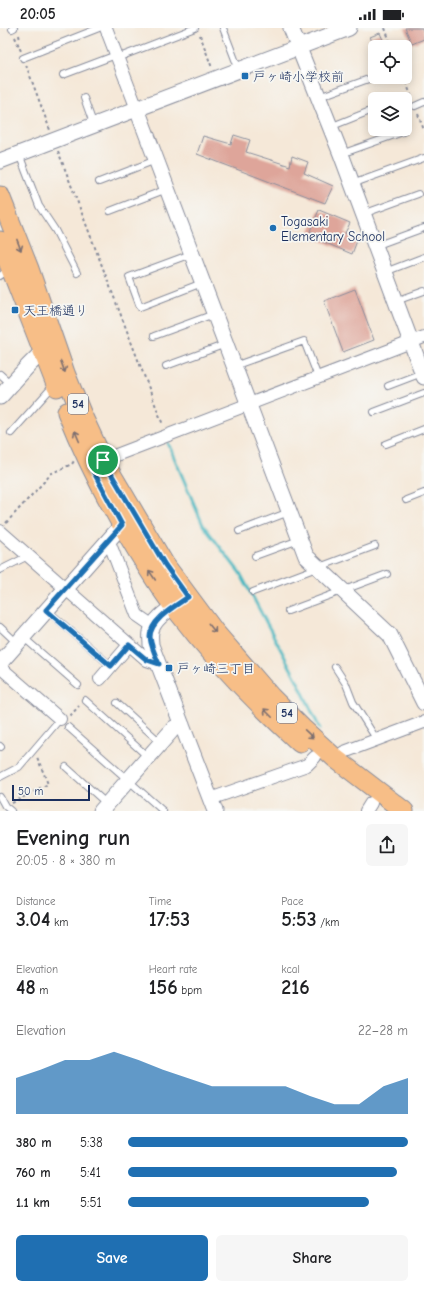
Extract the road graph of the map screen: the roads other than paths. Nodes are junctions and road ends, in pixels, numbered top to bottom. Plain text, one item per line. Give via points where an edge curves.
1 (195, 28) edge
2 (223, 28) edge
3 (291, 28) edge
4 (349, 28) edge
5 (107, 29) edge
6 (298, 47) junction
7 (116, 56) junction
8 (23, 58) road end
9 (239, 70) junction
10 (63, 75) dead end
11 (368, 78) edge
12 (318, 97) junction
13 (84, 98) dead end
14 (424, 102) edge
15 (415, 106) dead end
16 (137, 109) junction
17 (368, 112) edge
18 (94, 126) junction
19 (330, 127) junction
20 (392, 136) edge
21 (19, 154) junction
22 (341, 154) junction
23 (424, 158) edge
24 (156, 160) junction
25 (0, 161) edge
26 (99, 182) dead end
27 (352, 184) junction
28 (167, 188) junction
29 (418, 194) dead end
30 (0, 196) edge
31 (110, 211) dead end
32 (363, 214) junction
33 (424, 228) edge
34 (0, 241) edge
35 (375, 246) junction
36 (192, 254) junction
37 (424, 258) edge
38 (5, 272) edge
39 (385, 272) junction
40 (76, 273) dead end
41 (202, 283) junction
42 (424, 291) edge
43 (396, 301) junction
44 (214, 314) junction
45 (154, 336) dead end
46 (418, 339) edge
47 (226, 344) junction
48 (43, 351) junction
49 (166, 366) dead end
50 (234, 366) junction
51 (0, 374) edge
52 (423, 375) edge
53 (318, 377) junction
54 (56, 383) junction
55 (11, 384) junction
56 (388, 386) dead end
57 (424, 393) edge
58 (0, 398) edge
59 (249, 404) junction
60 (374, 412) dead end
61 (424, 429) edge
62 (11, 433) dead end
63 (386, 444) dead end
64 (89, 462) junction
65 (424, 493) edge
66 (406, 500) dead end
67 (289, 512) junction
68 (122, 525) junction
69 (2, 528) edge
70 (239, 531) dead end
71 (108, 539) junction
72 (299, 540) junction
73 (375, 546) dead end
74 (28, 556) junction
75 (255, 556) dead end
76 (317, 567) junction
77 (0, 570) edge
78 (387, 574) dead end
79 (65, 589) junction
80 (343, 591) junction
81 (253, 592) dead end
82 (181, 602) junction
83 (46, 610) junction
84 (288, 611) dead end
85 (153, 626) junction
86 (0, 627) edge
87 (20, 640) junction
88 (129, 645) junction
89 (0, 664) edge
90 (159, 664) junction
91 (111, 666) junction
92 (0, 667) edge
93 (335, 667) dead end
94 (100, 679) dead end
95 (78, 685) dead end
96 (85, 700) dead end
97 (117, 703) dead end
98 (424, 703) edge
99 (424, 722) edge
100 (64, 723) junction
101 (182, 725) junction
102 (376, 740) junction
103 (161, 743) junction
104 (315, 757) junction
105 (148, 758) junction
106 (336, 759) junction
107 (66, 767) dead end
108 (0, 777) edge
109 (128, 781) junction
110 (0, 797) edge
111 (212, 805) edge
112 (104, 808) edge
113 (373, 808) edge
114 (11, 811) edge
115 (163, 811) edge
116 (404, 811) edge

1 - 7 lane
2 - 9 lane
3 - 6 street
4 - 6 street
5 - 7 street
5 - 8 lane
6 - 9 street
6 - 12 street
7 - 10 lane
7 - 16 street
9 - 16 street
11 - 12 lane
12 - 19 street
13 - 18 lane
14 - 15 lane
16 - 18 street
16 - 24 street
17 - 19 lane
18 - 21 street
19 - 22 street
20 - 22 lane
21 - 25 street
21 - 40 lane via 39,206 55,230
22 - 27 street
23 - 27 lane
24 - 26 lane
24 - 28 street
27 - 32 street
28 - 31 lane
28 - 36 street
29 - 32 lane
30 -> 64 main road, 54 via 82,415
32 - 35 street
33 - 35 lane
34 - 38 main road, 54
35 - 39 street
36 - 41 street
36 - 41 lane via 128,277 140,307
37 - 39 lane
38 - 48 main road, 54
39 - 43 street
41 - 44 street
42 - 43 lane
43 - 46 street
44 - 45 lane
44 - 47 street
46 - 52 street
46 - 53 street
47 - 49 lane
47 - 50 street
48 - 54 main road, 54
48 - 55 street
50 - 53 lane via 304,341
50 - 59 street
51 - 55 lane
52 - 56 lane
53 - 59 street
54 - 62 lane
64 -> 54 main road, 54
55 - 58 street
57 - 60 lane
59 - 64 street
59 - 67 street
61 - 63 lane
64 - 68 main road, 54
64 - 82 main road, 54 via 165,565
65 - 66 lane
67 - 70 lane
67 - 72 street
68 - 71 street
82 -> 68 main road, 54 via 147,567
69 - 74 street
71 - 79 street
71 - 85 street via 137,615
72 - 75 lane
72 - 76 street via 306,556
73 - 76 lane
74 - 77 lane
74 - 79 street
76 - 80 street
76 - 81 lane
78 - 80 lane
79 - 83 street
79 - 88 street
80 - 84 lane
80 - 98 street via 390,635
82 - 85 street
104 -> 82 main road, 54 via 230,674
82 -> 106 main road, 54 via 271,697
83 - 87 street
83 - 91 lane
85 - 90 street via 150,637
86 - 87 lane
87 - 89 street
87 - 95 lane
88 - 90 street via 147,660
88 - 91 street
90 - 101 street
91 - 94 street
92 - 100 street
93 - 102 lane
96 - 105 lane
97 - 103 lane
99 - 102 street
100 - 108 lane via 19,767
100 - 109 lane
101 - 103 street via 174,728
101 - 111 street
102 - 106 street via 344,752
103 - 105 street
104 - 111 street via 307,765
104 - 113 main road, 54
105 - 109 street
106 - 116 main road, 54
107 - 112 lane
109 - 112 street
109 - 115 lane
110 - 114 lane

